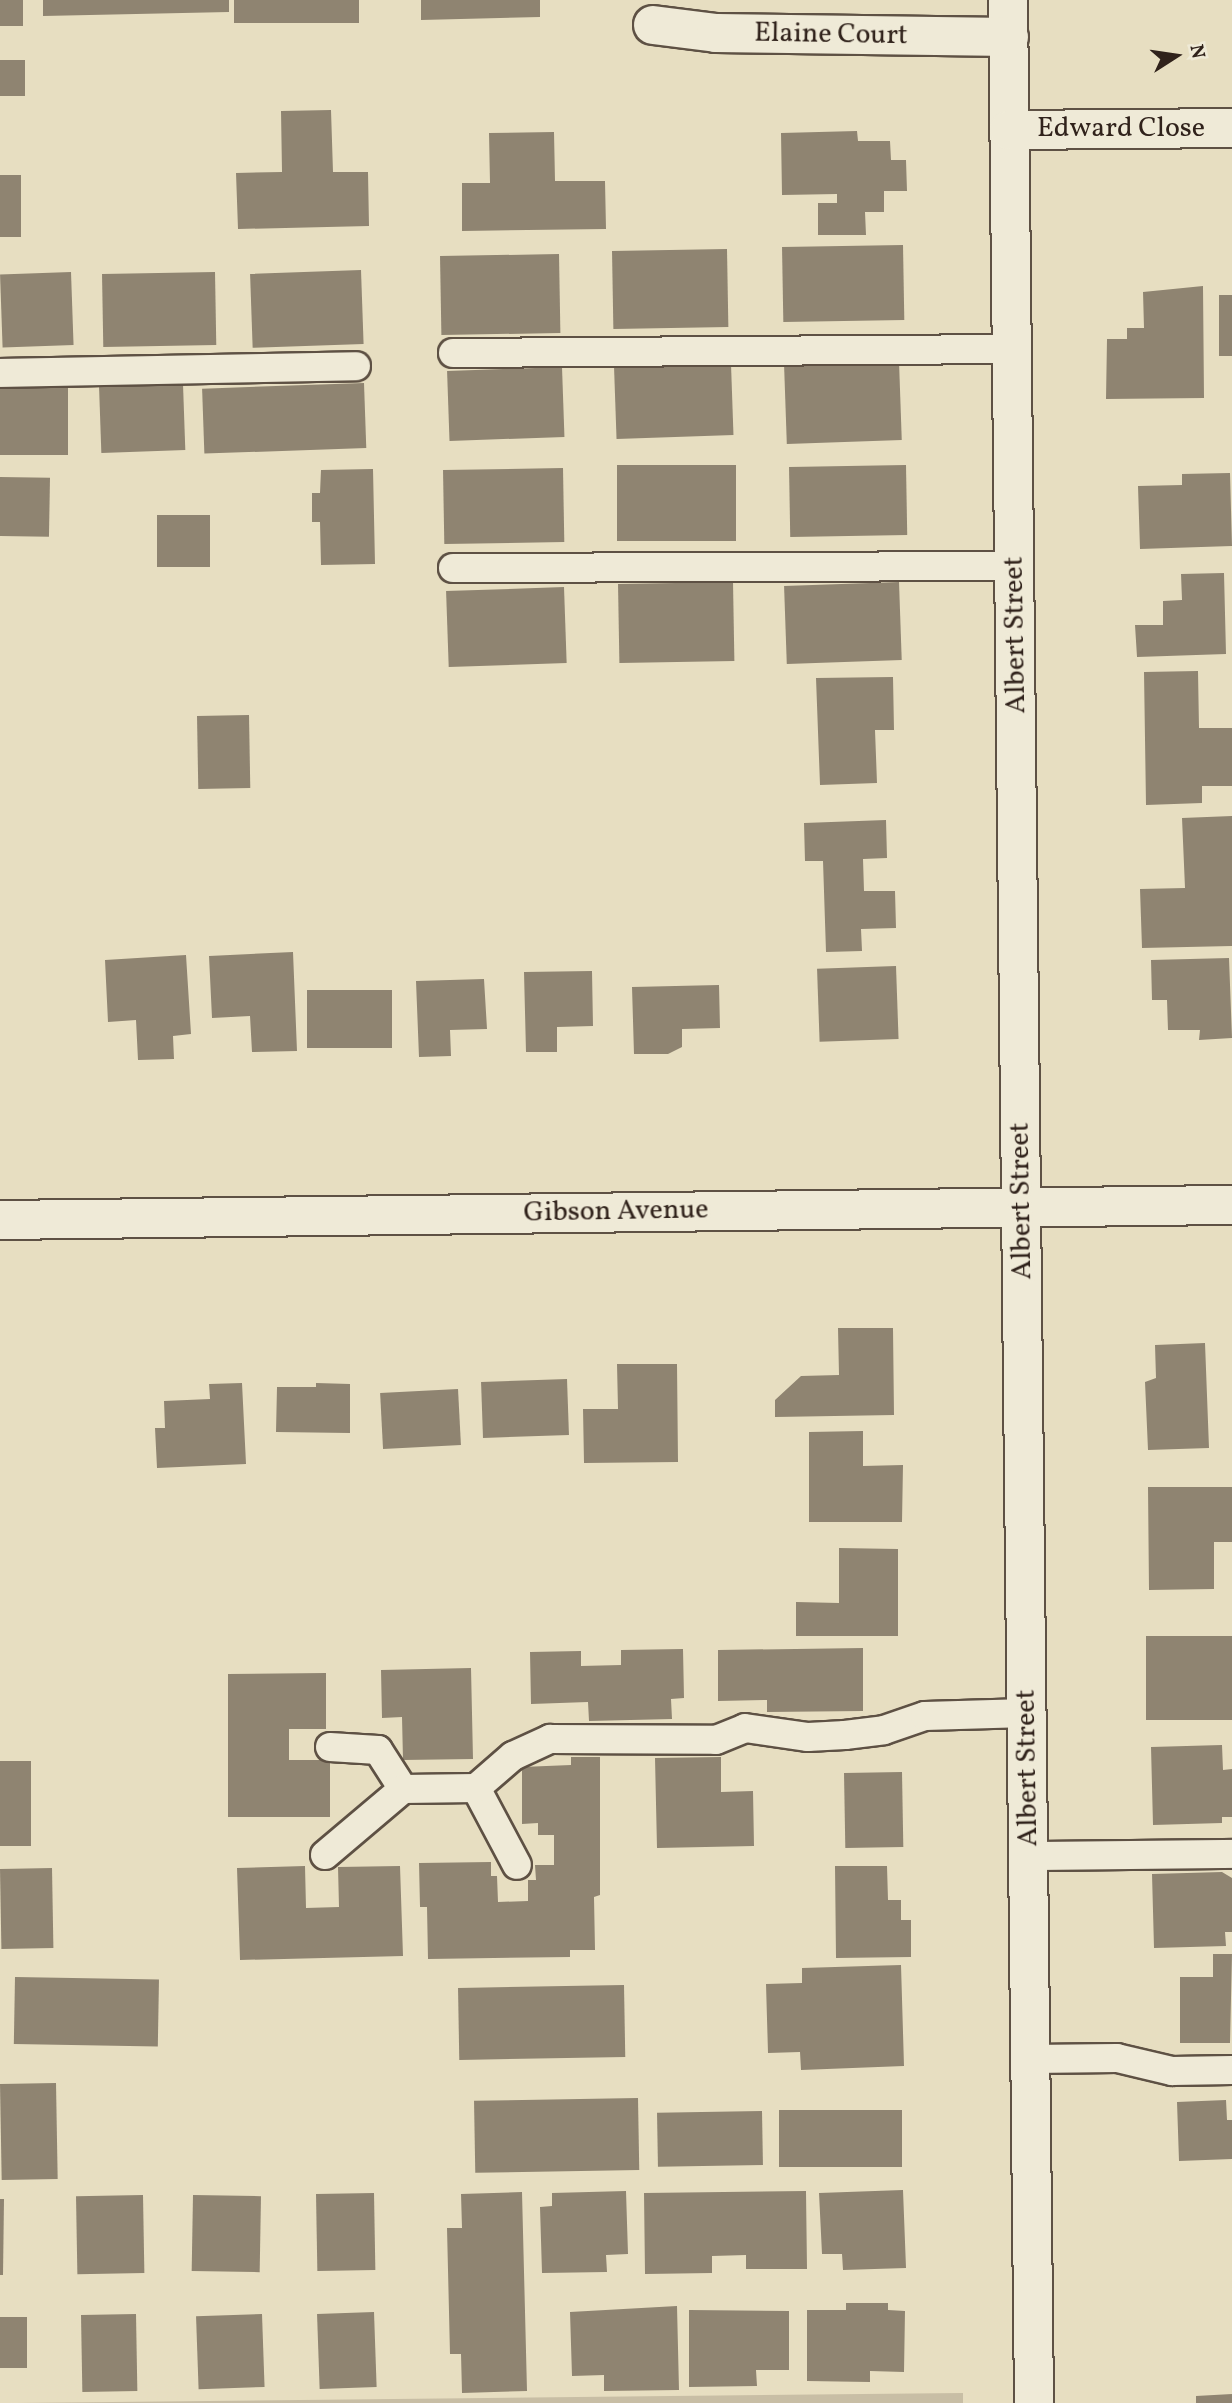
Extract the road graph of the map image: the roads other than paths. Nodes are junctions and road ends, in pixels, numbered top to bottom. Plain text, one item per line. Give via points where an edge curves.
1 (1008, 18) edge
2 (653, 25) dead end
3 (1232, 128) edge
4 (1009, 130) junction
5 (1013, 349) junction
6 (453, 353) dead end
7 (356, 366) dead end
8 (0, 373) edge
9 (1015, 566) junction
10 (453, 568) dead end
11 (1232, 1205) edge
12 (1023, 1207) junction
13 (0, 1220) edge
14 (1027, 1713) junction
15 (330, 1747) dead end
16 (476, 1788) junction
17 (403, 1789) junction
18 (1232, 1854) edge
19 (324, 1855) dead end
20 (1029, 1856) junction
21 (517, 1865) dead end
22 (1031, 2059) junction
23 (1232, 2070) edge
24 (1034, 2403) edge

1 - 2 street, Elaine Court via 716,33
1 - 4 street, Albert Street
3 - 4 street, Edward Close
4 - 5 street, Albert Street
5 - 6 lane
5 - 9 street, Albert Street
7 - 8 lane
9 - 10 lane
9 - 12 street, Albert Street
11 - 12 street, Gibson Avenue
12 - 13 street, Gibson Avenue
12 - 14 street, Albert Street
14 - 16 lane via 925,1716 884,1730 833,1735 787,1735 745,1728 716,1740 550,1739 513,1756
14 - 20 street, Albert Street
15 - 17 lane via 379,1750
16 - 17 lane
16 - 21 lane
17 - 19 lane
18 - 20 lane
20 - 22 street, Albert Street
22 - 23 lane via 1117,2058 1172,2071
22 - 24 street, Albert Street

